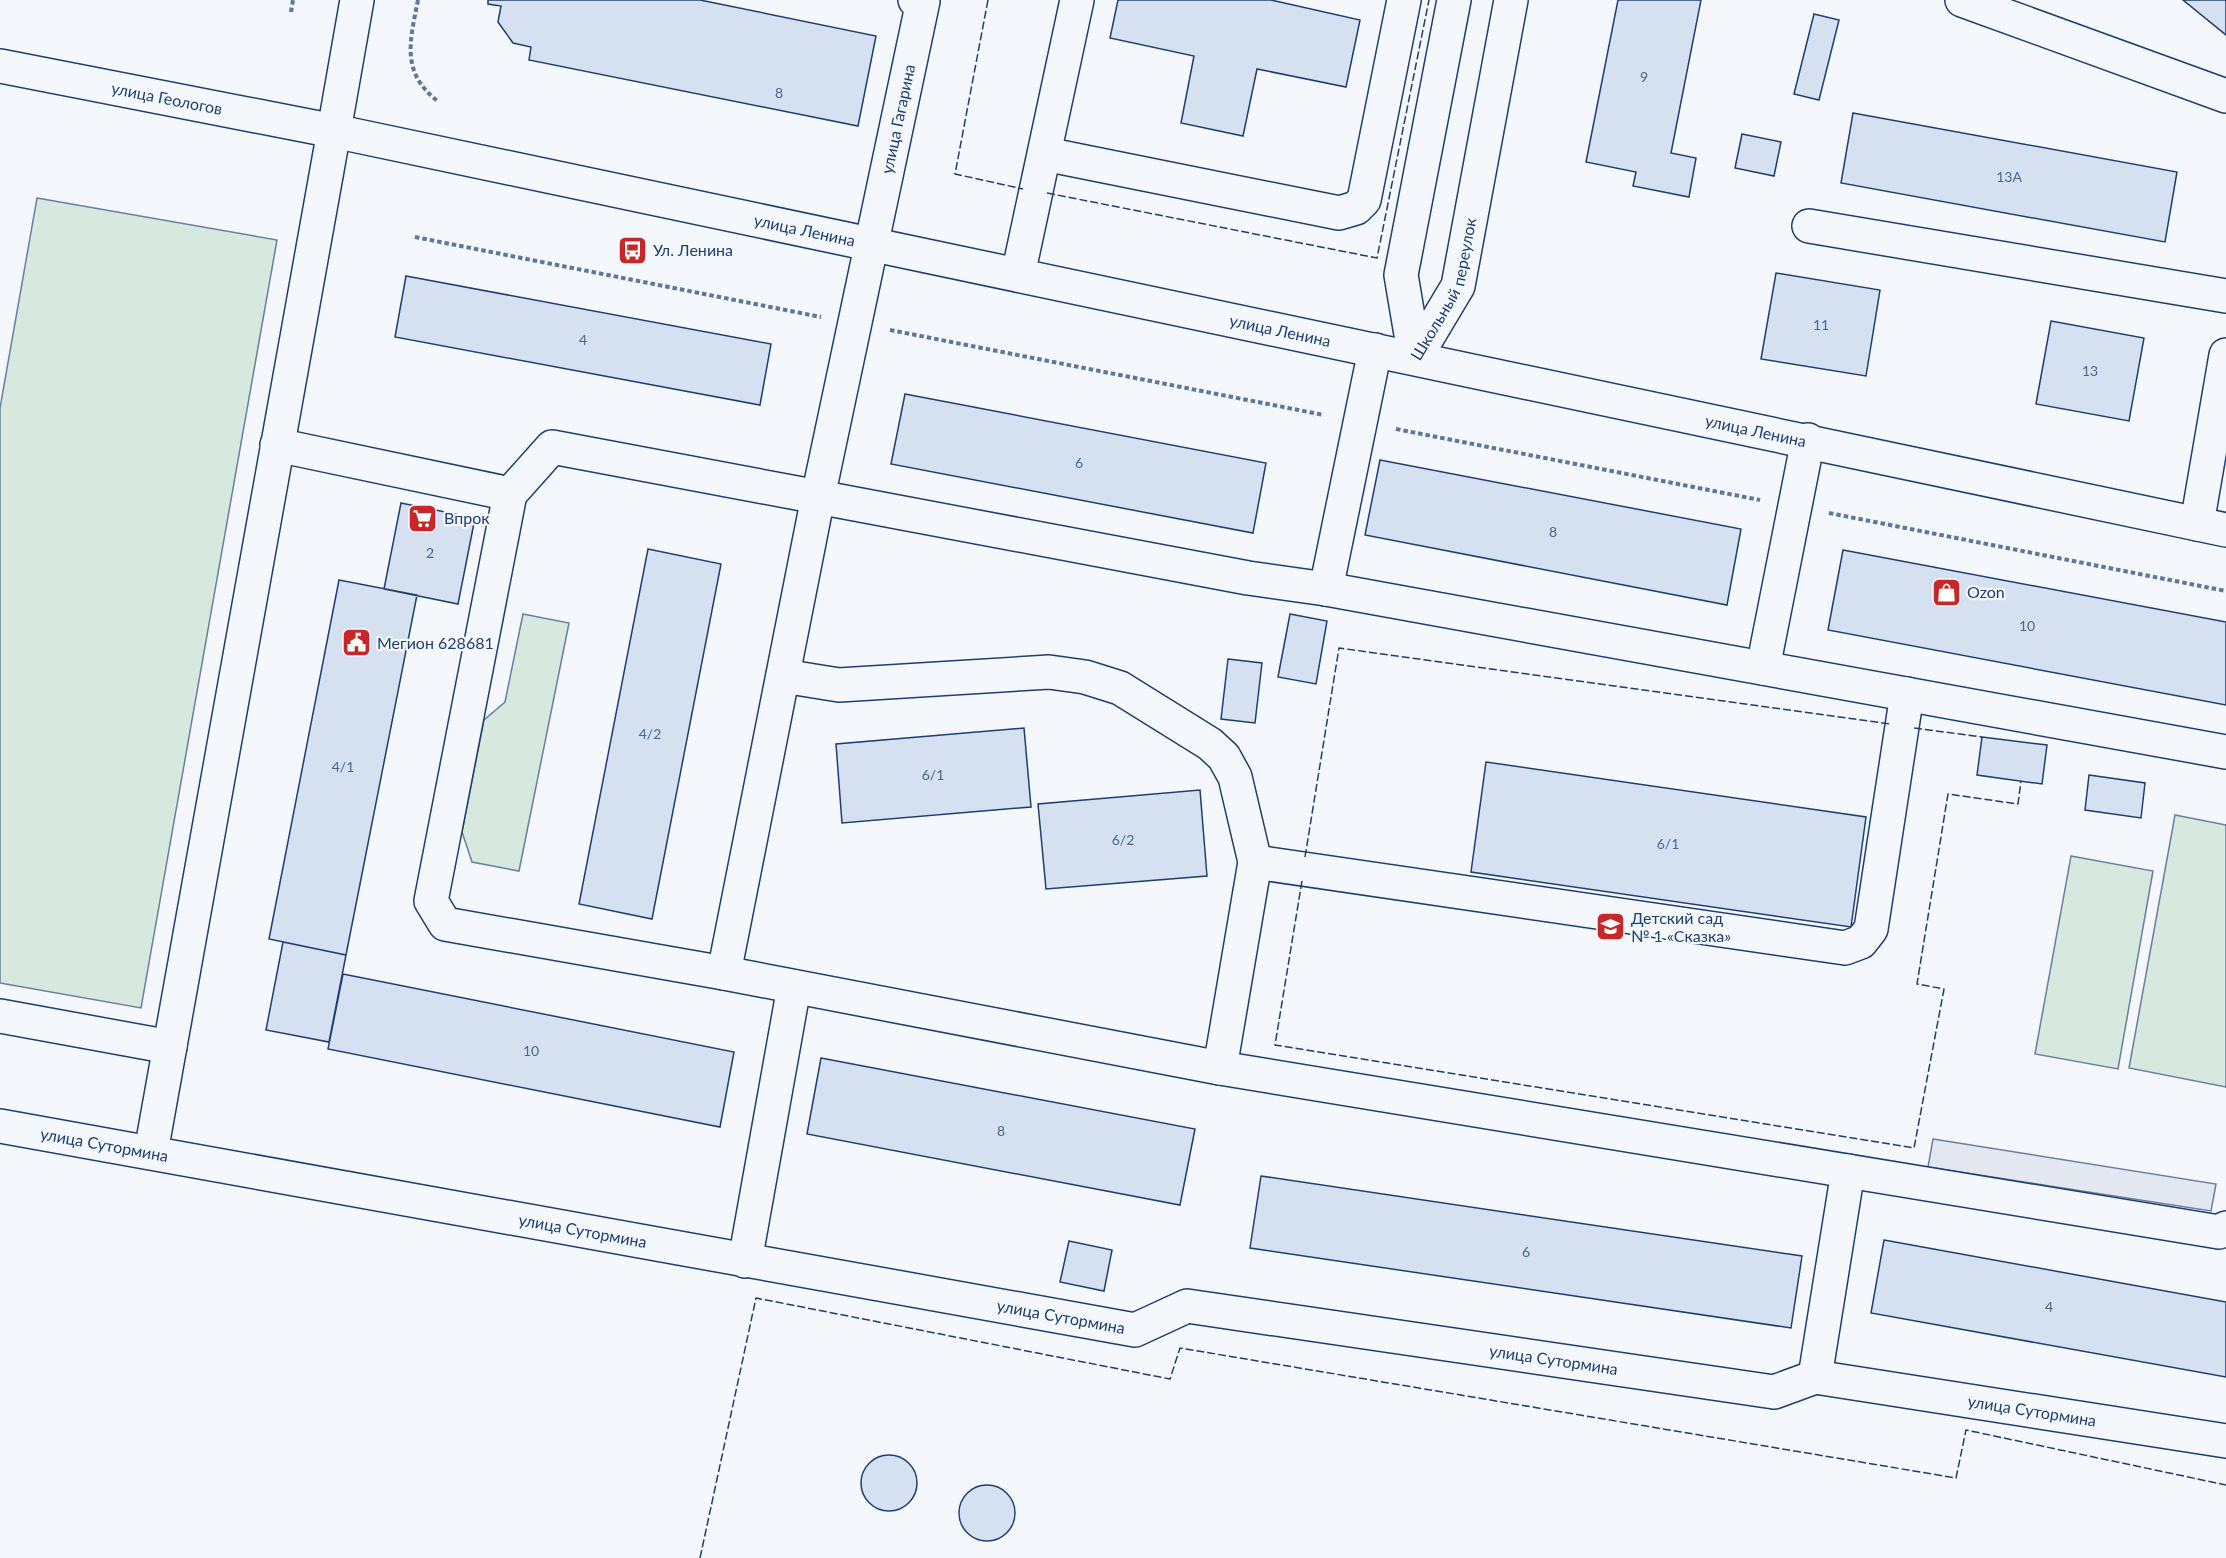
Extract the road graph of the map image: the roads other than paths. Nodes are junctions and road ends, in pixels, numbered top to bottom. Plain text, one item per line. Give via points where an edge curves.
1 (357, 0) edge
2 (920, 0) edge
3 (1077, 0) edge
4 (1404, 0) edge
5 (1454, 0) edge
6 (1511, 0) edge
7 (1962, 0) edge
8 (0, 66) edge
9 (2226, 96) edge
10 (334, 131) junction
11 (1044, 154) junction
12 (1809, 226) dead end
13 (871, 244) junction
14 (1018, 275) junction
15 (2226, 296) edge
16 (1375, 350) junction
17 (2226, 355) edge
18 (1415, 358) junction
19 (1808, 440) junction
20 (277, 444) junction
21 (510, 494) junction
22 (818, 496) junction
23 (2212, 527) edge
24 (1326, 589) junction
25 (1763, 668) junction
26 (783, 676) junction
27 (1907, 694) junction
28 (2226, 752) edge
29 (1255, 862) junction
30 (724, 973) junction
31 (794, 987) junction
32 (0, 1016) edge
33 (170, 1047) junction
34 (1220, 1068) junction
35 (0, 1126) edge
36 (151, 1152) junction
37 (1848, 1171) junction
38 (2226, 1228) edge
39 (745, 1261) junction
40 (1815, 1377) junction
41 (2226, 1442) edge

1 - 10 main road
2 - 13 main road, улица Гагарина
3 - 11 main road
4 - 11 main road via 1364,200 1356,208 1339,213
5 - 18 main road, Школьный переулок via 1401,275
6 - 18 main road, Школьный переулок via 1458,286
7 - 9 main road
8 - 10 main road, улица Геологов
10 - 13 main road, улица Ленина
10 - 20 main road
11 - 14 main road
12 - 15 main road
13 - 14 main road, улица Ленина
13 - 22 main road, улица Гагарина
14 - 16 main road, улица Ленина
16 - 18 main road, улица Ленина
16 - 24 main road
17 - 23 main road
18 - 19 main road, улица Ленина
19 - 23 main road, улица Ленина
19 - 25 main road
20 - 21 main road
20 - 33 main road
21 - 22 main road via 552,447
21 - 30 main road via 431,901 445,924
22 - 24 main road via 1248,579
22 - 26 main road, улица Гагарина
24 - 25 main road
25 - 27 main road
26 - 29 main road via 839,685 1049,672 1086,677 1120,688 1184,726 1224,757 1235,777
26 - 30 main road, улица Гагарина
27 - 28 main road
27 - 29 main road via 1871,929 1861,942 1845,948
29 - 34 main road
30 - 31 main road
31 - 34 main road
31 - 39 main road
32 - 33 main road
33 - 36 main road
34 - 37 main road
35 - 36 main road, улица Сутормина
36 - 39 main road, улица Сутормина
37 - 38 main road via 2219,1232
37 - 40 main road
39 - 40 main road, улица Сутормина via 1135,1330 1188,1306 1774,1392
40 - 41 main road, улица Сутормина

